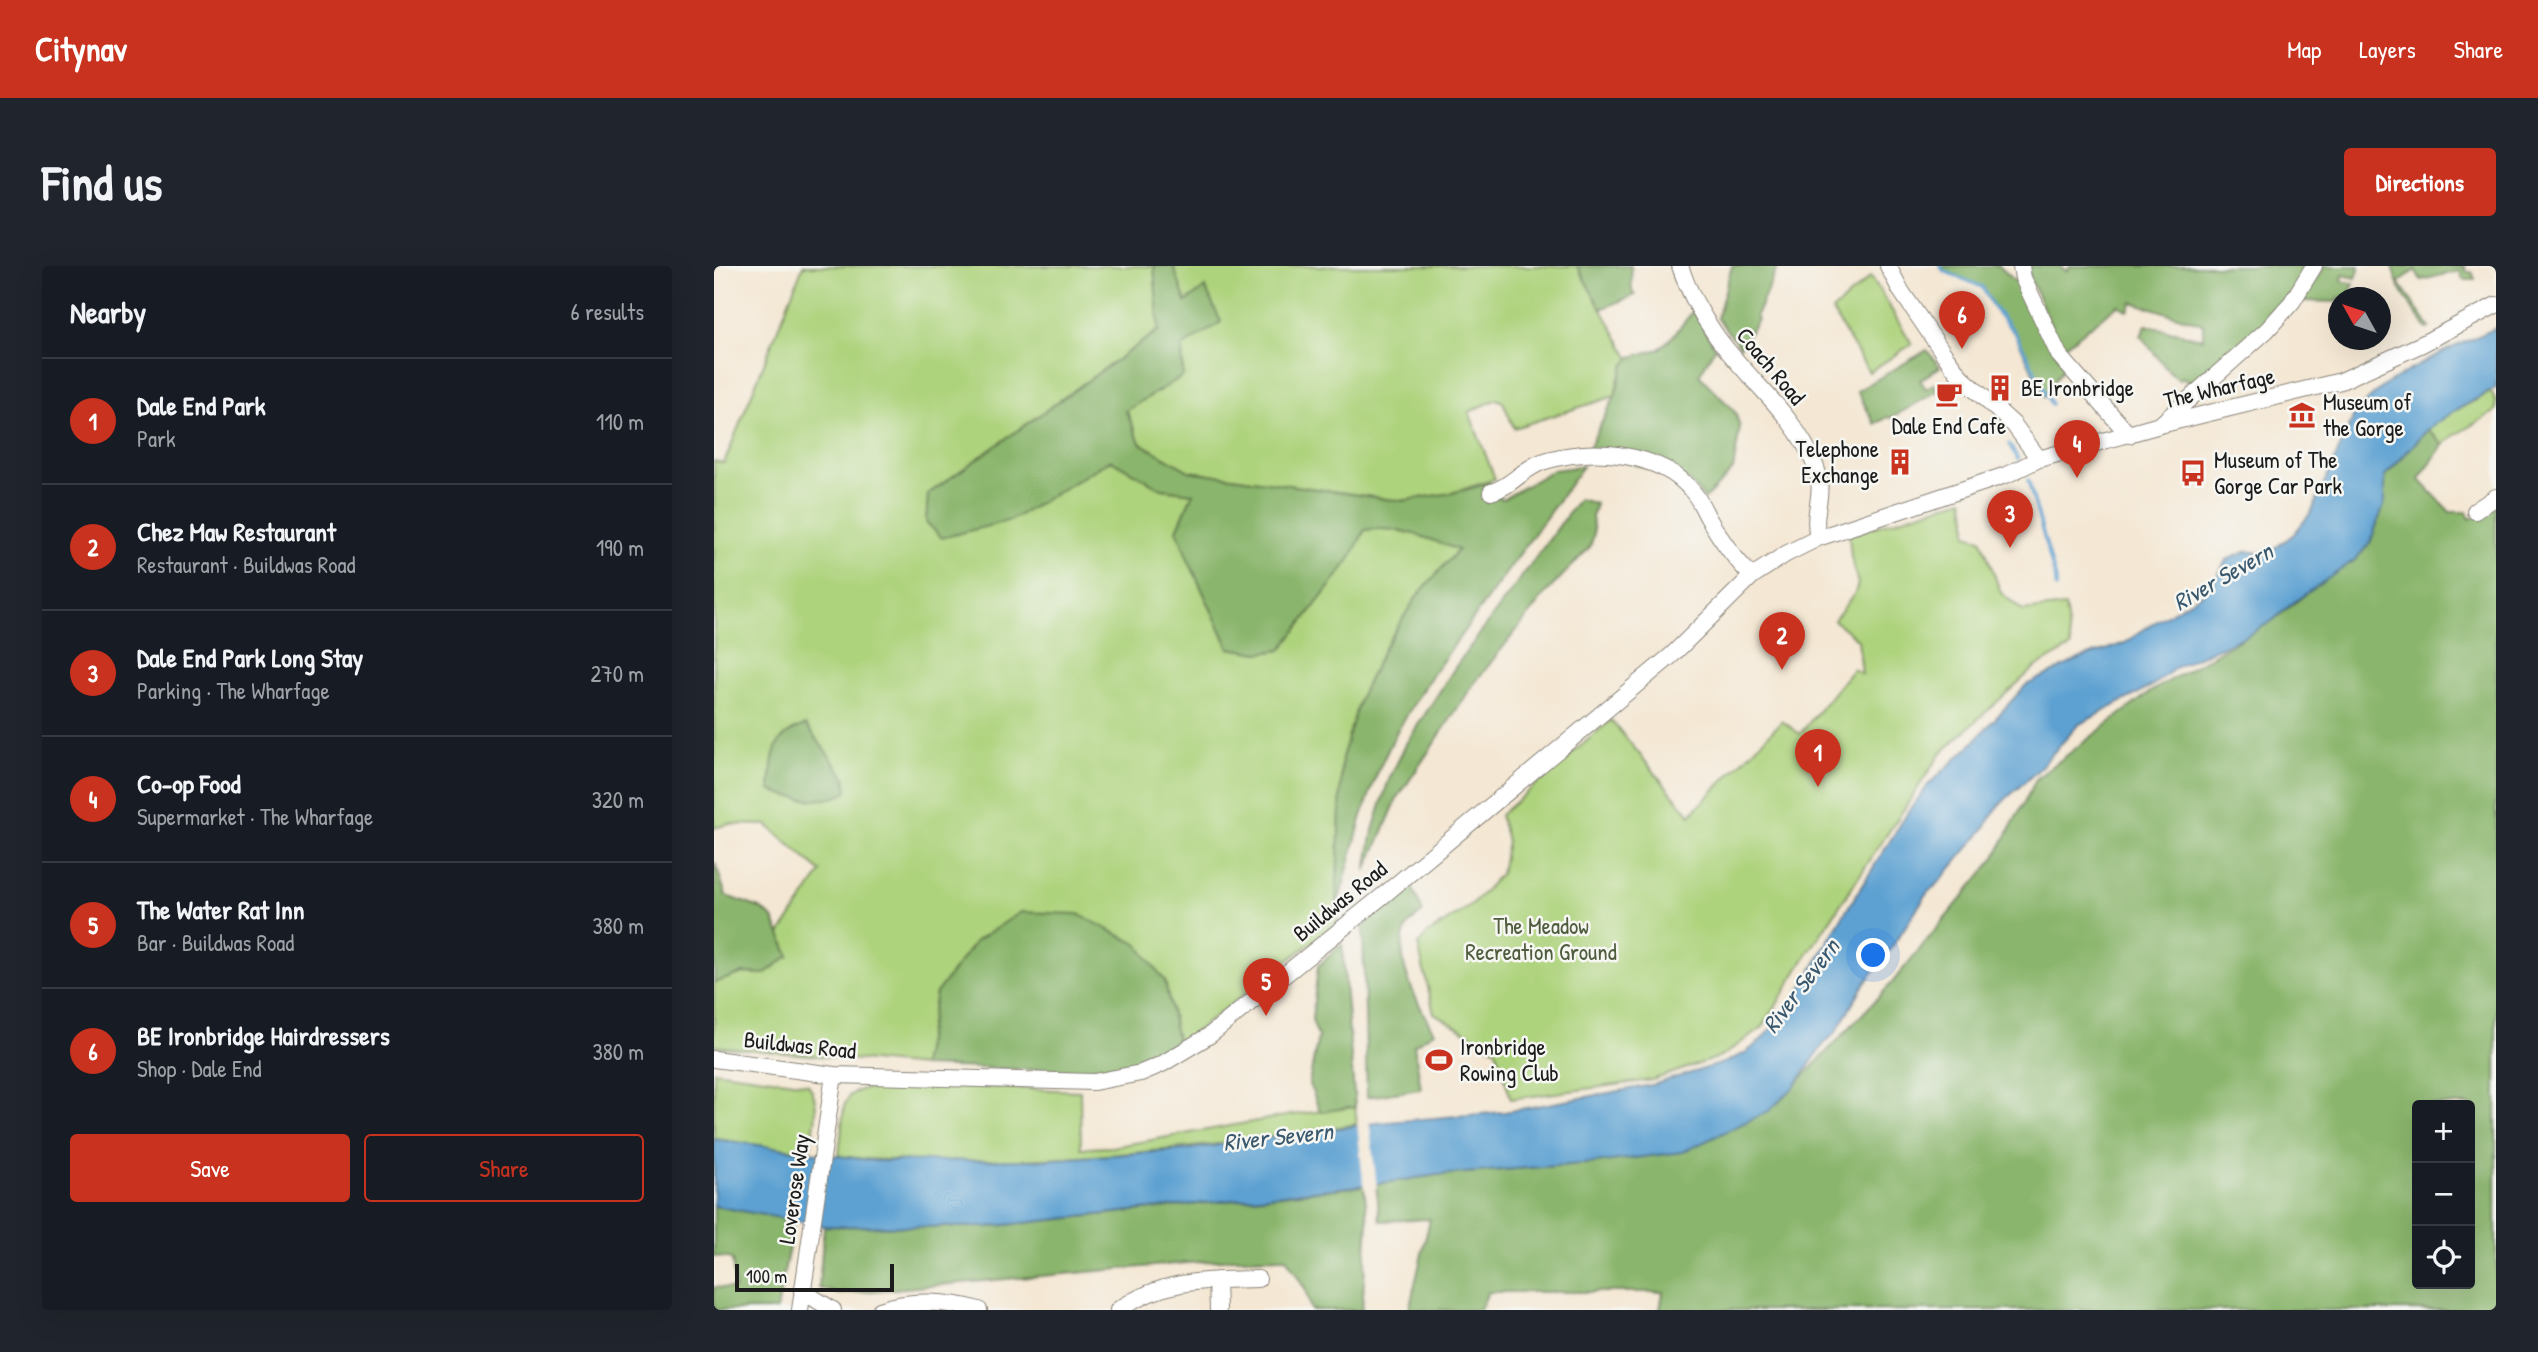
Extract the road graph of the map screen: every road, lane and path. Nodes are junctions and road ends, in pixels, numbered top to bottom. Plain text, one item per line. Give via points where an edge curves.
1 (1680, 266) edge
2 (1888, 266) edge
3 (2008, 266) edge
4 (2314, 266) edge
5 (2022, 272) edge
6 (2494, 302) edge
7 (2160, 425) junction
8 (2129, 435) junction
9 (2039, 459) junction
10 (1500, 493) dead end
11 (2496, 497) edge
12 (2475, 511) dead end
13 (1818, 538) junction
14 (1752, 576) junction
15 (714, 1059) edge
16 (834, 1075) junction
17 (1258, 1279) dead end
18 (1217, 1280) junction
19 (802, 1291) junction
20 (800, 1310) edge
21 (833, 1310) edge
22 (880, 1310) edge
23 (979, 1310) edge
24 (1118, 1310) edge
25 (1218, 1310) edge

1 - 13 street, Coach Road via 1717,337 1766,391 1807,449 1821,482
2 - 9 street via 1954,367 2014,425
3 - 5 street
4 - 7 street via 2292,302 2267,330
5 - 8 street via 2059,355
6 - 7 street, The Wharfage via 2421,344 2341,381
7 - 8 street, The Wharfage
8 - 9 street, The Wharfage
9 - 13 street, The Wharfage via 2006,475
10 - 14 street via 1536,465 1560,458 1599,454 1651,464 1670,472 1694,493 1735,559
11 - 12 street
13 - 14 street, The Wharfage
14 - 16 street, Buildwas Road via 1672,655 1503,798 1180,1055 1141,1073 1094,1082
15 - 16 street, Buildwas Road
16 - 19 street, Loverose Way
17 - 18 street
18 - 24 street via 1174,1284
18 - 25 street
19 - 20 street, Loverose Way
19 - 21 street
22 - 23 street via 895,1304 962,1304

